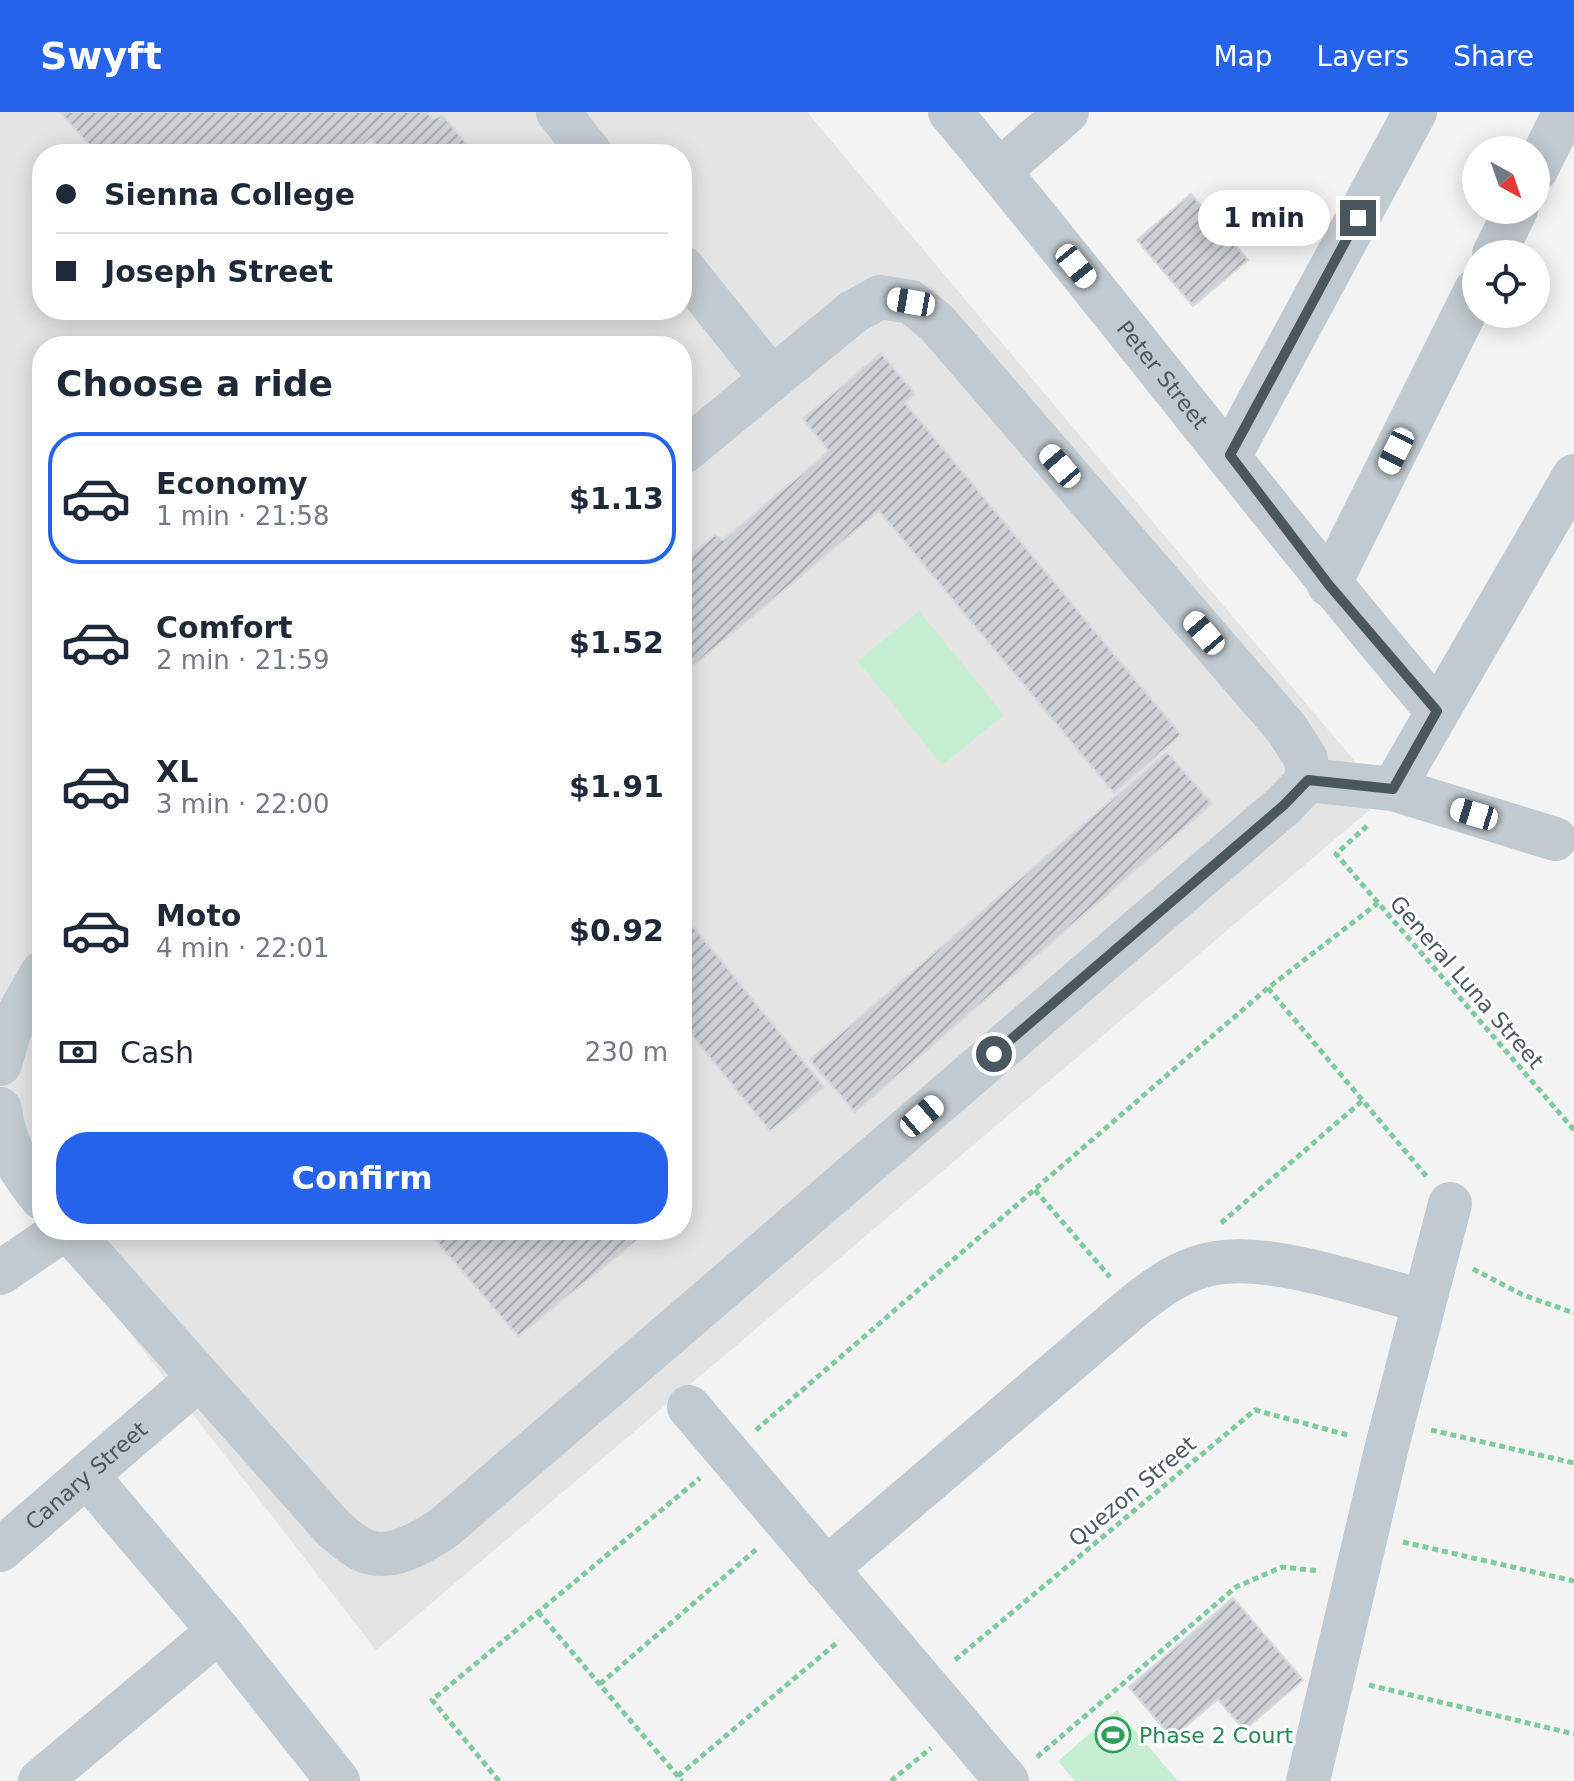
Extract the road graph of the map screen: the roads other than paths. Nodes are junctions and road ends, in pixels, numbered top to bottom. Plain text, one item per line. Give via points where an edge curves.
1 (558, 112) edge
2 (950, 112) edge
3 (1067, 112) edge
4 (1415, 112) edge
5 (1565, 112) edge
6 (1550, 142) edge
7 (583, 144) edge
8 (999, 171) junction
9 (692, 279) edge
10 (1462, 318) edge
11 (772, 379) junction
12 (692, 445) edge
13 (1230, 455) junction
14 (1574, 476) edge
15 (1329, 585) junction
16 (1437, 711) junction
17 (1308, 780) junction
18 (1393, 789) junction
19 (1568, 841) edge
20 (32, 990) edge
21 (0, 1064) edge
22 (0, 1109) edge
23 (32, 1186) edge
24 (1444, 1225) road end
25 (51, 1240) edge
26 (73, 1240) edge
27 (0, 1273) edge
28 (1423, 1301) junction
29 (185, 1389) junction
30 (689, 1407) dead end
31 (88, 1477) junction
32 (0, 1550) edge
33 (826, 1569) junction
34 (219, 1631) junction
35 (1020, 1771) edge
36 (320, 1775) edge
37 (40, 1781) edge
38 (1308, 1781) edge

1 - 7 street
2 - 8 street, Peter Street
3 - 8 street
4 - 13 street
5 - 6 street
8 - 13 street, Peter Street
9 - 11 street
10 - 15 street
11 - 12 street
11 - 17 street via 853,312 880,297 911,302 937,323 1287,729 1306,759
13 - 15 street, Peter Street
14 - 16 street
15 - 16 street, Peter Street
16 - 18 street
17 - 18 street
17 - 29 street via 518,1464 415,1547 363,1551
18 - 19 street
20 - 21 street via 10,1029
22 - 23 street via 3,1132
24 - 28 street
25 - 27 street
26 - 29 street
28 - 33 street via 1268,1263 1215,1263 1188,1270 1134,1306
28 - 38 street
29 - 31 street, Canary Street
30 - 33 street
31 - 32 street, Canary Street
31 - 34 street
33 - 35 street via 959,1724
34 - 36 street
34 - 37 street

